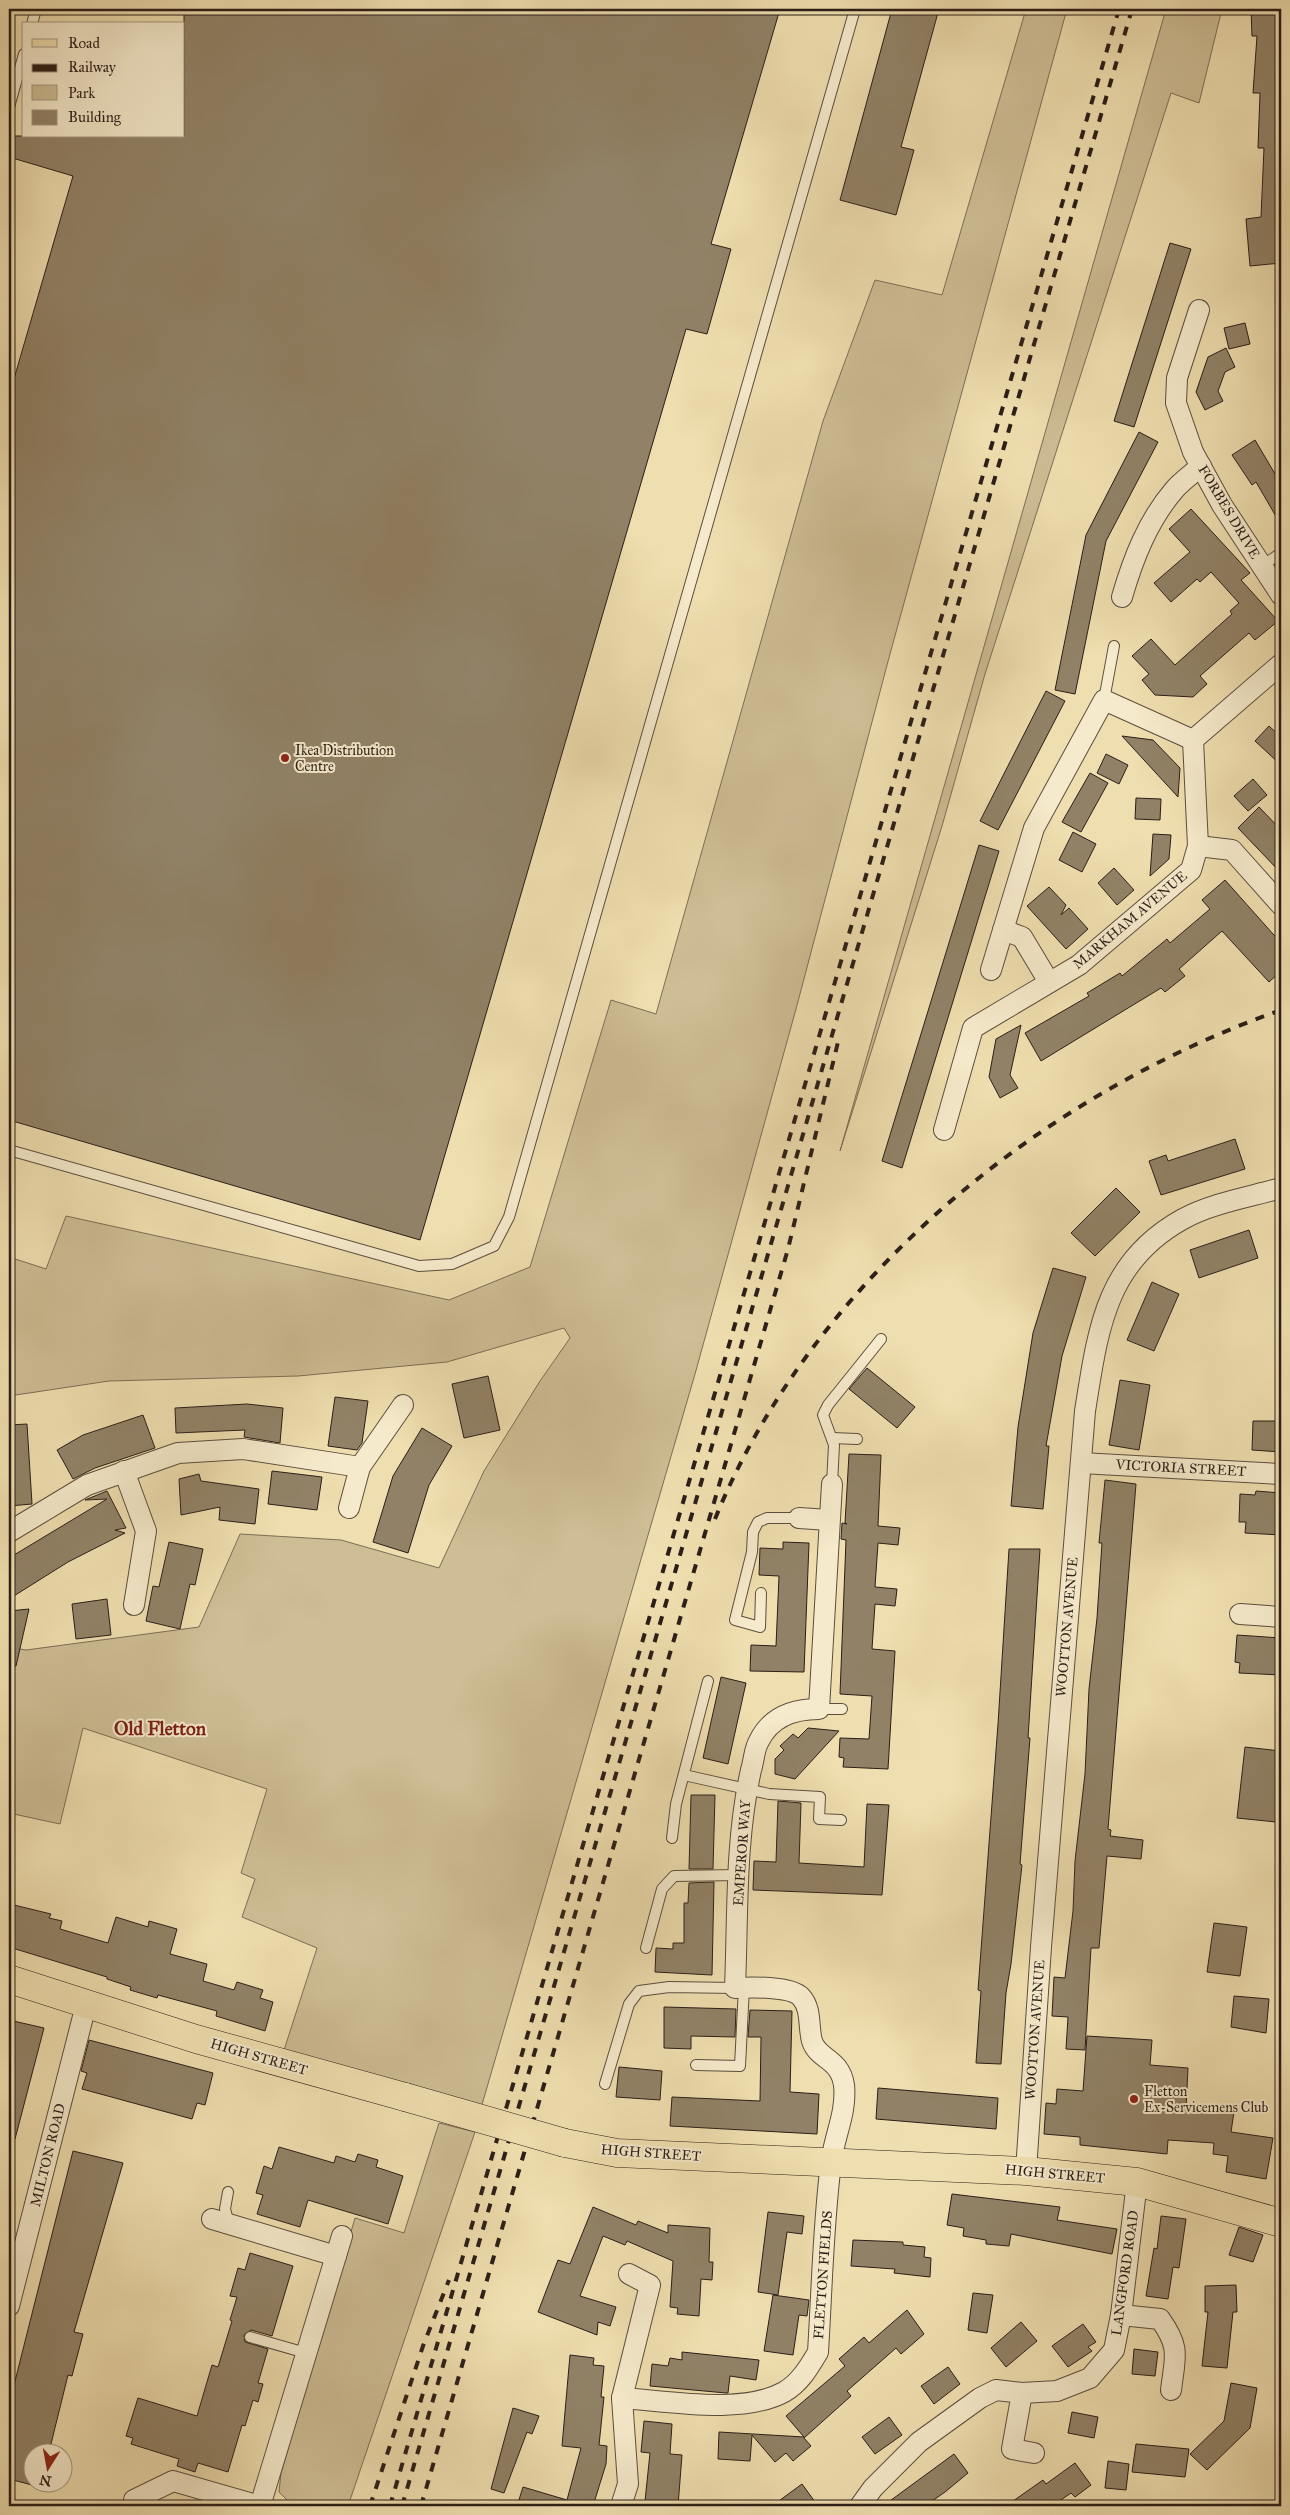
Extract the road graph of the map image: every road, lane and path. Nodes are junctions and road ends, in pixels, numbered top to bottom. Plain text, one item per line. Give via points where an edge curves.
1 (36, 9) edge
2 (855, 9) edge
3 (33, 22) edge
4 (22, 61) edge
5 (9, 107) edge
6 (1199, 310) dead end
7 (1201, 466) junction
8 (1281, 553) edge
9 (1262, 566) junction
10 (1281, 595) edge
11 (1122, 597) dead end
12 (1114, 646) dead end
13 (1281, 664) edge
14 (1104, 700) junction
15 (1193, 740) junction
16 (1198, 846) junction
17 (1281, 905) edge
18 (1003, 930) junction
19 (991, 970) dead end
20 (1049, 982) junction
21 (944, 1130) dead end
22 (9, 1150) edge
23 (1281, 1188) edge
24 (881, 1340) dead end
25 (403, 1405) dead end
26 (832, 1438) junction
27 (857, 1439) dead end
28 (1081, 1463) junction
29 (360, 1467) junction
30 (124, 1471) junction
31 (1281, 1474) edge
32 (832, 1484) joint
33 (349, 1508) dead end
34 (799, 1518) joint
35 (829, 1520) junction
36 (9, 1532) edge
37 (761, 1593) dead end
38 (134, 1605) dead end
39 (1240, 1614) dead end
40 (1281, 1617) edge
41 (708, 1680) dead end
42 (819, 1709) junction
43 (842, 1709) dead end
44 (684, 1775) junction
45 (747, 1789) junction
46 (841, 1820) dead end
47 (672, 1838) dead end
48 (739, 1876) junction
49 (646, 1948) dead end
50 (9, 1979) edge
51 (739, 1988) junction
52 (86, 2005) junction
53 (696, 2065) dead end
54 (605, 2084) dead end
55 (831, 2161) junction
56 (1026, 2170) junction
57 (1137, 2182) junction
58 (228, 2192) dead end
59 (220, 2222) joint
60 (1281, 2223) edge
61 (342, 2236) dead end
62 (336, 2256) junction
63 (629, 2274) dead end
64 (9, 2306) edge
65 (1121, 2315) junction
66 (250, 2337) dead end
67 (306, 2353) junction
68 (1171, 2390) dead end
69 (1022, 2393) junction
70 (622, 2398) junction
71 (1034, 2453) dead end
72 (133, 2506) edge
73 (260, 2506) edge
74 (621, 2506) edge
75 (860, 2506) edge

1 - 3 lane
2 - 22 lane via 509,1217 494,1246 452,1264 419,1266
4 - 5 lane
6 - 7 street, FORBES DRIVE via 1177,378 1176,403
7 - 9 street, FORBES DRIVE
7 - 11 street via 1175,489 1155,517 1133,561
8 - 9 lane
9 - 10 street, FORBES DRIVE
12 - 14 lane
13 - 15 street
14 - 15 street
14 - 18 street via 1034,828
15 - 16 street, MARKHAM AVENUE
16 - 17 street via 1232,850
16 - 20 street, MARKHAM AVENUE via 1191,870 1079,965
18 - 19 street
18 - 20 street via 1022,937
20 - 21 street, MARKHAM AVENUE via 973,1028
23 - 28 street, WOOTTON AVENUE via 1184,1219 1144,1246 1119,1277 1105,1312 1094,1354
24 - 26 lane via 823,1415
25 - 29 street
26 - 27 lane
26 - 32 lane
28 - 31 street, VICTORIA STREET
28 - 56 street, WOOTTON AVENUE
29 - 30 street via 243,1449 178,1453
29 - 33 street
30 - 36 street via 86,1486
30 - 38 street via 146,1531
32 - 35 street
34 - 35 street
34 - 37 lane via 767,1518 758,1522 753,1532 752,1552 735,1620 760,1626
35 - 42 street
39 - 40 street
41 - 44 lane
42 - 43 lane
42 - 45 street, EMPEROR WAY via 800,1709 784,1715 769,1727 758,1741
44 - 45 lane
44 - 47 lane
45 - 46 lane via 769,1794 820,1797 819,1819
45 - 48 street, EMPEROR WAY via 741,1826
48 - 49 lane via 674,1876 662,1889
48 - 51 street, EMPEROR WAY
50 - 52 main road, HIGH STREET
51 - 53 lane via 740,2066
51 - 54 lane via 669,1987 639,1991 629,2004
51 - 55 street via 790,1990 801,1997 808,2009 812,2042 840,2071 844,2086 842,2121
52 - 55 main road, HIGH STREET, bridge via 565,2143 617,2153
52 - 64 street, MILTON ROAD
55 - 56 main road, HIGH STREET
55 - 70 street, FLETTON FIELDS via 818,2352 806,2374 785,2392 759,2402 734,2405
56 - 57 main road, HIGH STREET
57 - 60 main road, HIGH STREET
57 - 65 street, LANGFORD ROAD
58 - 59 lane
59 - 62 street
61 - 62 street
62 - 67 street
63 - 70 street via 650,2284
65 - 68 street via 1160,2319 1172,2336 1176,2351
65 - 69 street, LANGFORD ROAD via 1114,2350 1090,2378 1056,2391
66 - 67 lane
67 - 73 street
69 - 71 street via 1012,2449
69 - 75 street, LANGFORD ROAD via 996,2390 980,2398 919,2442 873,2488
70 - 74 street via 628,2484
72 - 73 street via 134,2500 173,2481

